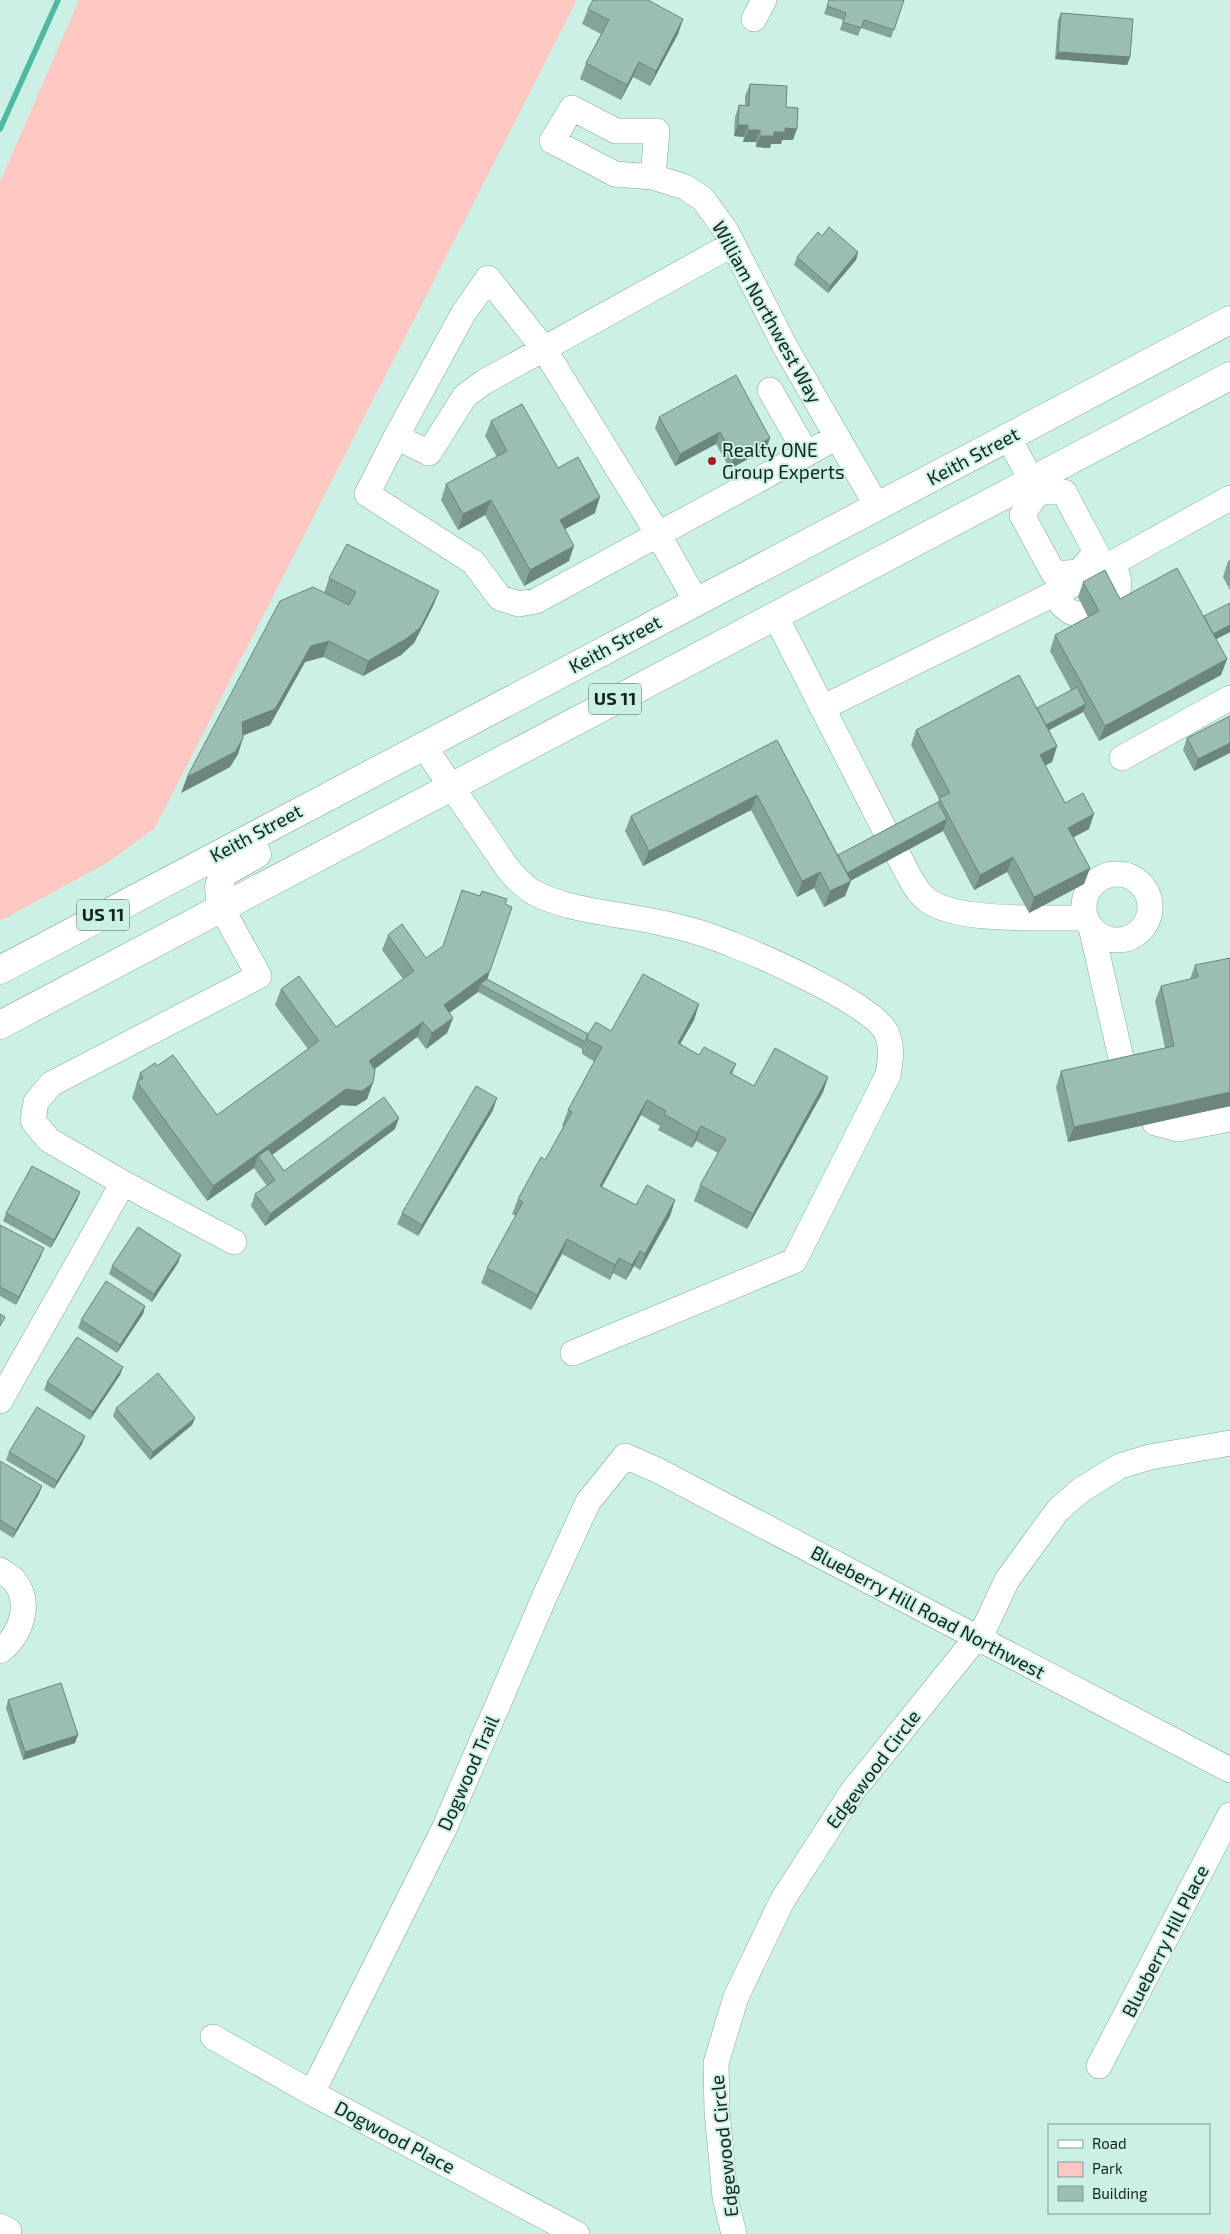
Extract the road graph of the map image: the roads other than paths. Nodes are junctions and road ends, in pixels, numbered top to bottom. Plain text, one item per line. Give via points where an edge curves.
1 (653, 177) junction
2 (733, 244) junction
3 (1230, 320) edge
4 (544, 349) junction
5 (1230, 376) edge
6 (770, 390) dead end
7 (396, 437) junction
8 (837, 437) junction
9 (1008, 437) junction
10 (806, 453) junction
11 (1035, 486) junction
12 (1230, 498) edge
13 (877, 506) junction
14 (658, 534) junction
15 (1114, 562) junction
16 (1081, 576) junction
17 (1053, 594) junction
18 (696, 601) junction
19 (775, 615) junction
20 (1230, 698) edge
21 (822, 708) junction
22 (423, 745) junction
23 (1122, 758) dead end
24 (355, 781) junction
25 (452, 785) junction
26 (221, 907) junction
27 (0, 970) edge
28 (0, 1025) edge
29 (1124, 1071) edge
30 (1230, 1119) edge
31 (1156, 1123) edge
32 (123, 1183) junction
33 (234, 1242) dead end
34 (573, 1353) dead end
35 (0, 1401) edge
36 (1230, 1443) edge
37 (624, 1456) joint
38 (0, 1570) edge
39 (976, 1637) junction
40 (0, 1651) edge
41 (1230, 1770) edge
42 (1230, 1815) edge
43 (213, 2038) dead end
44 (1099, 2066) dead end
45 (312, 2093) junction
46 (577, 2234) edge
47 (734, 2234) edge

1 - 1 street, William Northwest Way via 615,174 552,141 572,108 616,131 657,131
1 - 2 street, William Northwest Way via 685,187 703,198
2 - 4 street
2 - 8 street, William Northwest Way via 787,350
3 - 9 main road, Keith Street / US 11
4 - 7 street via 465,396 429,453
4 - 7 street via 488,278 463,314
4 - 14 street
5 - 11 main road, US 11
6 - 10 street
7 - 14 street via 367,494 473,562 500,598 519,604 536,601
8 - 10 street
8 - 13 street, William Northwest Way
9 - 11 street
9 - 13 main road, Keith Street / US 11
10 - 14 street
11 - 16 street via 1064,492 1096,552
11 - 16 street via 1022,515 1054,574
11 - 19 main road, US 11
12 - 15 street
13 - 18 main road, Keith Street / US 11
14 - 18 street
15 - 16 street
15 - 17 street via 1118,591 1097,607 1079,615 1066,610
16 - 17 street
17 - 21 street
18 - 22 main road, Keith Street / US 11
19 - 21 street
19 - 25 main road, US 11
20 - 23 street
21 - 29 street via 909,876 927,900 973,916 1088,923
22 - 24 main road, Keith Street / US 11
22 - 25 street
24 - 26 main road via 322,816 223,873 219,887
24 - 27 main road, Keith Street / US 11
25 - 26 main road, US 11
25 - 34 street via 508,868 533,892 558,902 662,923 730,943 841,995 870,1014 887,1033 890,1049 888,1076 794,1260
26 - 28 main road, US 11
26 - 32 street via 259,976 51,1084 36,1102 33,1121 49,1140
30 - 31 street via 1178,1129
32 - 33 street
32 - 35 street
36 - 39 street, Edgewood Circle via 1120,1466 1081,1490 1058,1510 1033,1542 1007,1580
37 - 39 street, Blueberry Hill Road Northwest via 658,1470
37 - 45 street, Dogwood Trail via 588,1502 444,1828
38 - 40 street via 13,1579 23,1603 23,1617 19,1630
39 - 41 street, Blueberry Hill Road Northwest
39 - 47 street, Edgewood Circle via 852,1792 782,1901 736,1997 716,2063 725,2197
42 - 44 street, Blueberry Hill Place
43 - 45 street, Dogwood Place
45 - 46 street, Dogwood Place

